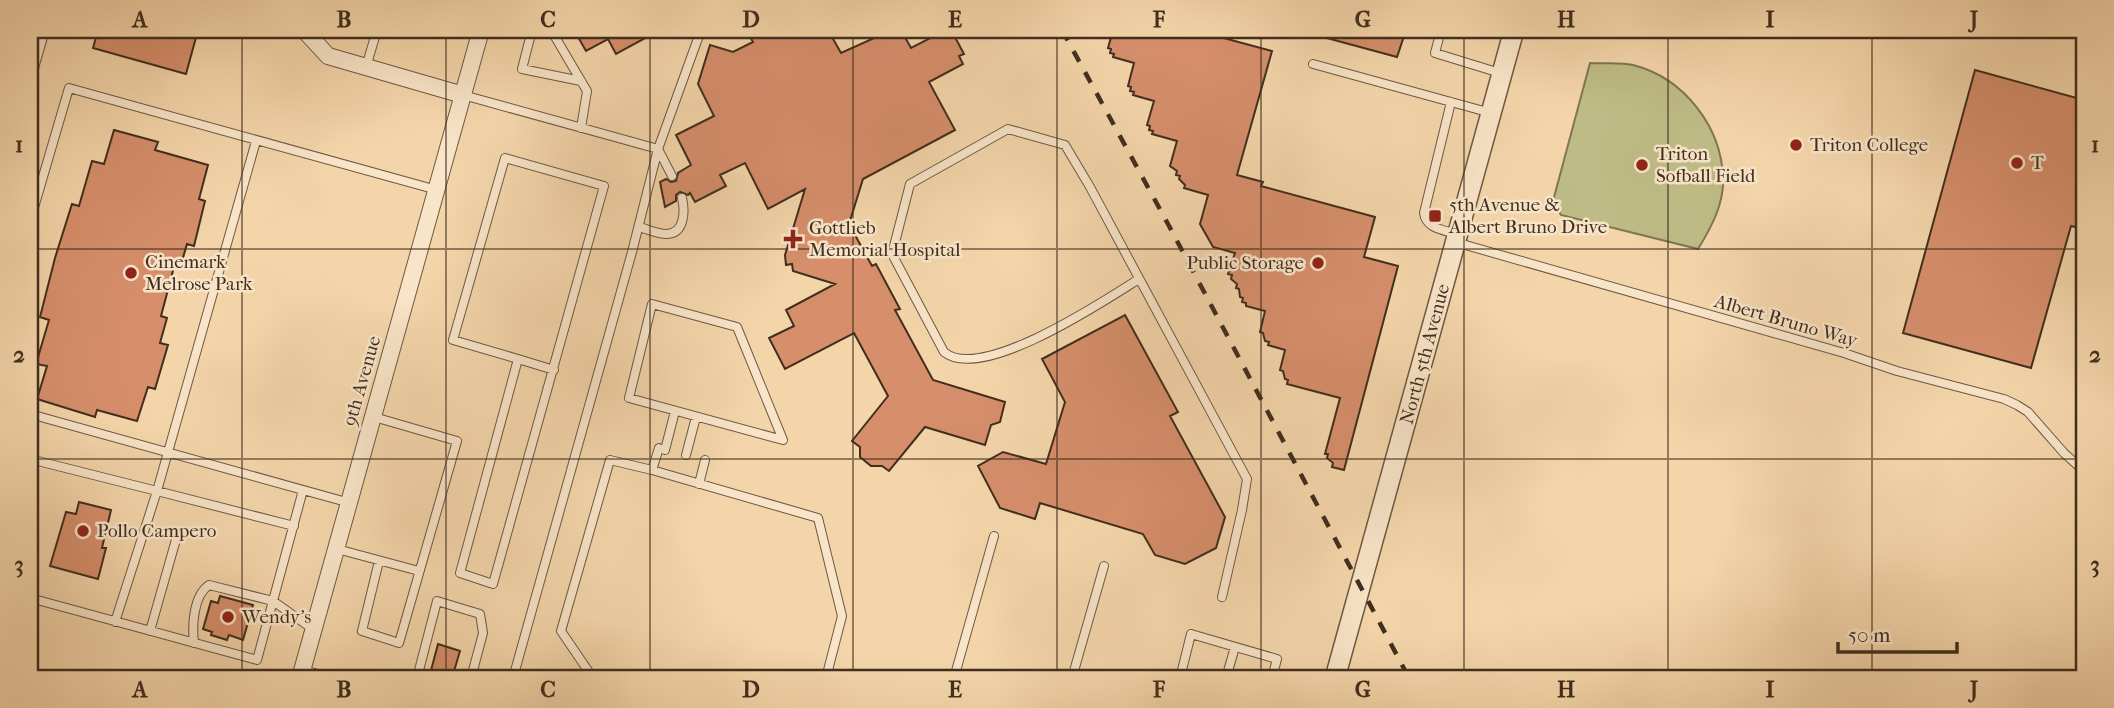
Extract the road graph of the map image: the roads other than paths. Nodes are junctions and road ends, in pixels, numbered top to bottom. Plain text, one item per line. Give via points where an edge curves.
1 (45, 30) edge
2 (304, 30) edge
3 (377, 30) edge
4 (481, 30) edge
5 (532, 30) edge
6 (551, 30) edge
7 (701, 30) edge
8 (1441, 30) edge
9 (1514, 30) edge
10 (1313, 64) dead end
11 (366, 67) junction
12 (1502, 74) junction
13 (581, 81) junction
14 (30, 82) edge
15 (463, 95) junction
16 (1451, 102) junction
17 (1491, 113) junction
18 (581, 128) junction
19 (256, 141) junction
20 (658, 149) junction
21 (672, 176) dead end
22 (437, 190) junction
23 (682, 198) dead end
24 (30, 221) edge
25 (639, 227) junction
26 (1456, 238) junction
27 (1139, 279) junction
28 (518, 359) junction
29 (554, 370) junction
30 (675, 411) junction
31 (30, 414) edge
32 (374, 417) junction
33 (696, 417) junction
34 (168, 453) junction
35 (686, 455) dead end
36 (30, 459) edge
37 (705, 460) dead end
38 (652, 470) junction
39 (2084, 471) edge
40 (699, 484) junction
41 (157, 491) junction
42 (303, 491) junction
43 (350, 503) junction
44 (294, 526) junction
45 (177, 536) dead end
46 (994, 537) dead end
47 (337, 549) junction
48 (379, 561) junction
49 (1104, 566) dead end
50 (419, 571) junction
51 (1222, 597) dead end
52 (30, 598) edge
53 (273, 601) junction
54 (115, 622) junction
55 (314, 630) junction
56 (150, 631) junction
57 (194, 643) junction
58 (1236, 646) junction
59 (301, 674) edge
60 (333, 678) edge
61 (416, 678) edge
62 (471, 678) edge
63 (513, 678) edge
64 (593, 678) edge
65 (826, 678) edge
66 (954, 678) edge
67 (1072, 678) edge
68 (1180, 678) edge
69 (1226, 678) edge
70 (1272, 678) edge
71 (1335, 678) edge

1 - 14 lane
2 - 11 street via 328,56
3 - 11 lane
4 - 15 street, 9th Avenue
5 - 13 lane via 522,69
6 - 13 lane
7 - 20 lane
8 - 12 lane via 1435,53
9 - 12 street, North 5th Avenue
10 - 16 lane
11 - 15 street
12 - 17 street, North 5th Avenue
13 - 18 lane via 587,91
15 - 18 lane
15 - 22 street, 9th Avenue
16 - 17 lane
16 - 26 lane, Albert Bruno Way via 1424,213 1431,226
17 - 26 street, North 5th Avenue
18 - 20 lane
19 - 22 lane
19 - 24 lane via 69,89
19 - 34 lane
20 - 21 lane
20 - 25 lane
22 - 32 street, 9th Avenue
23 - 25 lane via 685,212 676,231 667,234
25 - 63 lane
26 - 39 lane, Albert Bruno Way via 2004,399 2028,412
26 - 71 street, North 5th Avenue
27 - 27 lane via 1065,145 1008,129 910,184 892,254 949,356 982,358 1006,352
27 - 51 lane via 1247,479
28 - 29 lane
28 - 29 lane via 460,573 493,584
28 - 29 lane via 453,340 505,158 604,186
30 - 33 lane
30 - 33 lane via 628,398 652,304 737,327 783,440
30 - 38 lane
31 - 34 lane
32 - 43 street, 9th Avenue
32 - 50 lane via 457,441
33 - 35 lane
34 - 41 lane
34 - 42 lane
36 - 41 lane
37 - 40 lane
38 - 40 lane
38 - 64 lane via 610,460 561,631
40 - 65 lane via 818,518 842,616
41 - 44 lane
41 - 54 lane
42 - 43 lane
42 - 44 lane
43 - 47 street, 9th Avenue
44 - 53 lane
45 - 56 lane
46 - 66 lane
47 - 48 lane
47 - 55 street, 9th Avenue
48 - 50 lane
48 - 50 lane via 362,631 399,643
49 - 67 lane
52 - 54 lane
53 - 55 lane
53 - 57 lane via 257,660
53 - 57 lane via 209,585 203,589 193,620
54 - 56 lane
55 - 59 street, 9th Avenue
56 - 57 lane
58 - 68 lane via 1191,634
58 - 69 lane
58 - 70 lane via 1277,659
59 - 60 lane
61 - 62 lane via 437,601 480,614 483,632

